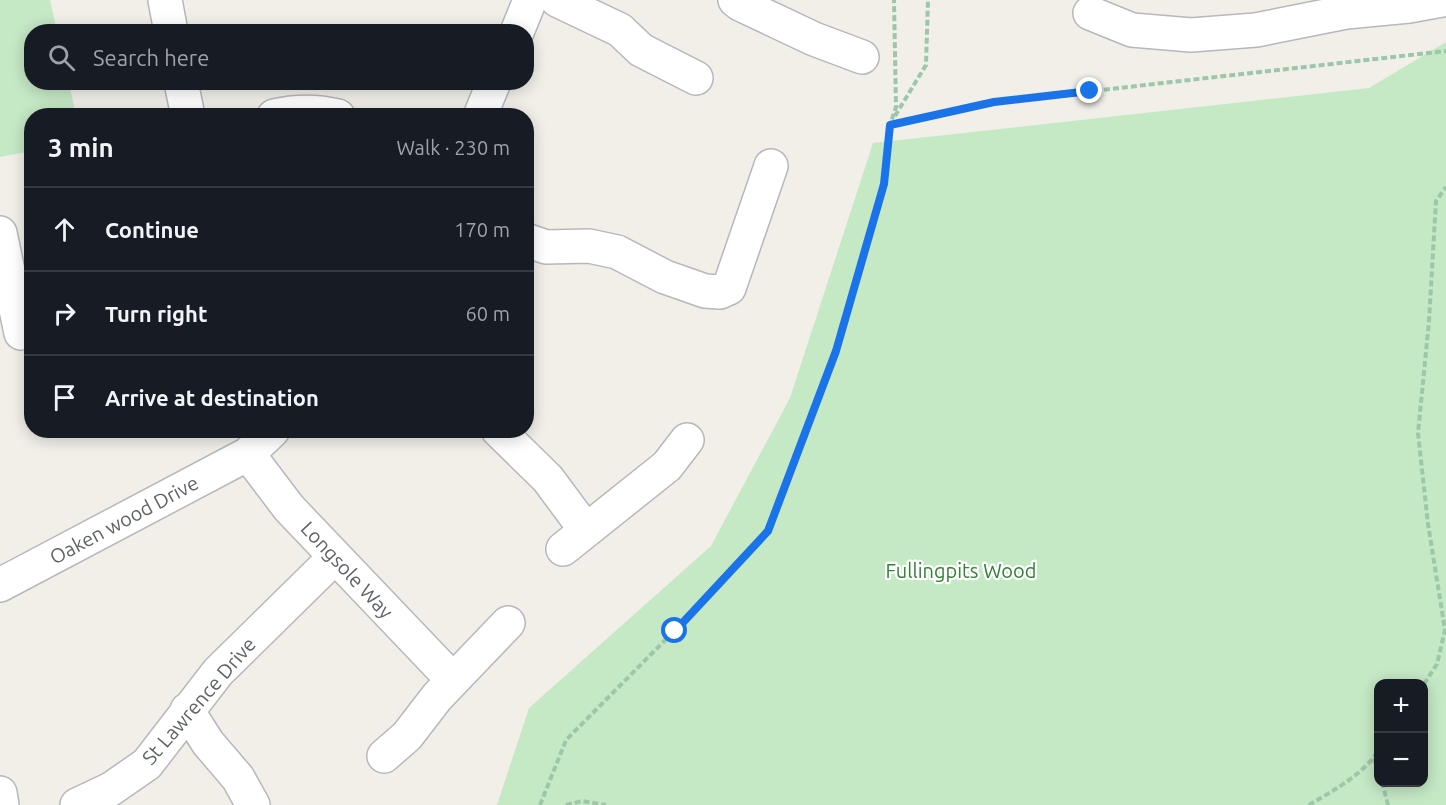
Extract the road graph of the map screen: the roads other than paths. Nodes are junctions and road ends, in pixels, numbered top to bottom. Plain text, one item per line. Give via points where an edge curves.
1 (165, 0) edge
2 (530, 0) edge
3 (557, 0) edge
4 (735, 0) edge
5 (1442, 0) edge
6 (1345, 6) edge
7 (1090, 13) dead end
8 (170, 24) edge
9 (520, 24) edge
10 (862, 57) dead end
11 (696, 78) dead end
12 (183, 90) edge
13 (491, 90) edge
14 (186, 108) edge
15 (483, 108) edge
16 (771, 166) dead end
17 (0, 233) edge
18 (534, 243) edge
19 (18, 334) edge
20 (264, 438) edge
21 (506, 438) edge
22 (687, 440) dead end
23 (248, 453) junction
24 (335, 557) junction
25 (0, 585) edge
26 (508, 623) dead end
27 (453, 680) junction
28 (187, 710) junction
29 (384, 756) dead end
30 (0, 794) edge
31 (2, 805) edge
32 (77, 805) edge
33 (253, 805) edge

1 - 8 street
2 - 9 street
3 - 11 street via 620,30 641,50
4 - 10 street via 814,39
5 - 6 street via 1409,6
6 - 7 street via 1256,30 1191,35 1132,30
12 - 14 street
13 - 15 street
16 - 18 street via 729,288 720,292 665,277 617,252
17 - 19 street
20 - 23 street
21 - 22 street via 548,479 574,539 667,466
23 - 24 street, Longsole Way via 289,508
23 - 25 street, Oaken wood Drive
24 - 27 street, Longsole Way
24 - 28 street, St Lawrence Drive via 218,672
26 - 27 street
27 - 29 street via 407,736
28 - 32 street, St Lawrence Drive via 147,764 111,789
28 - 33 street via 238,778
30 - 31 street

